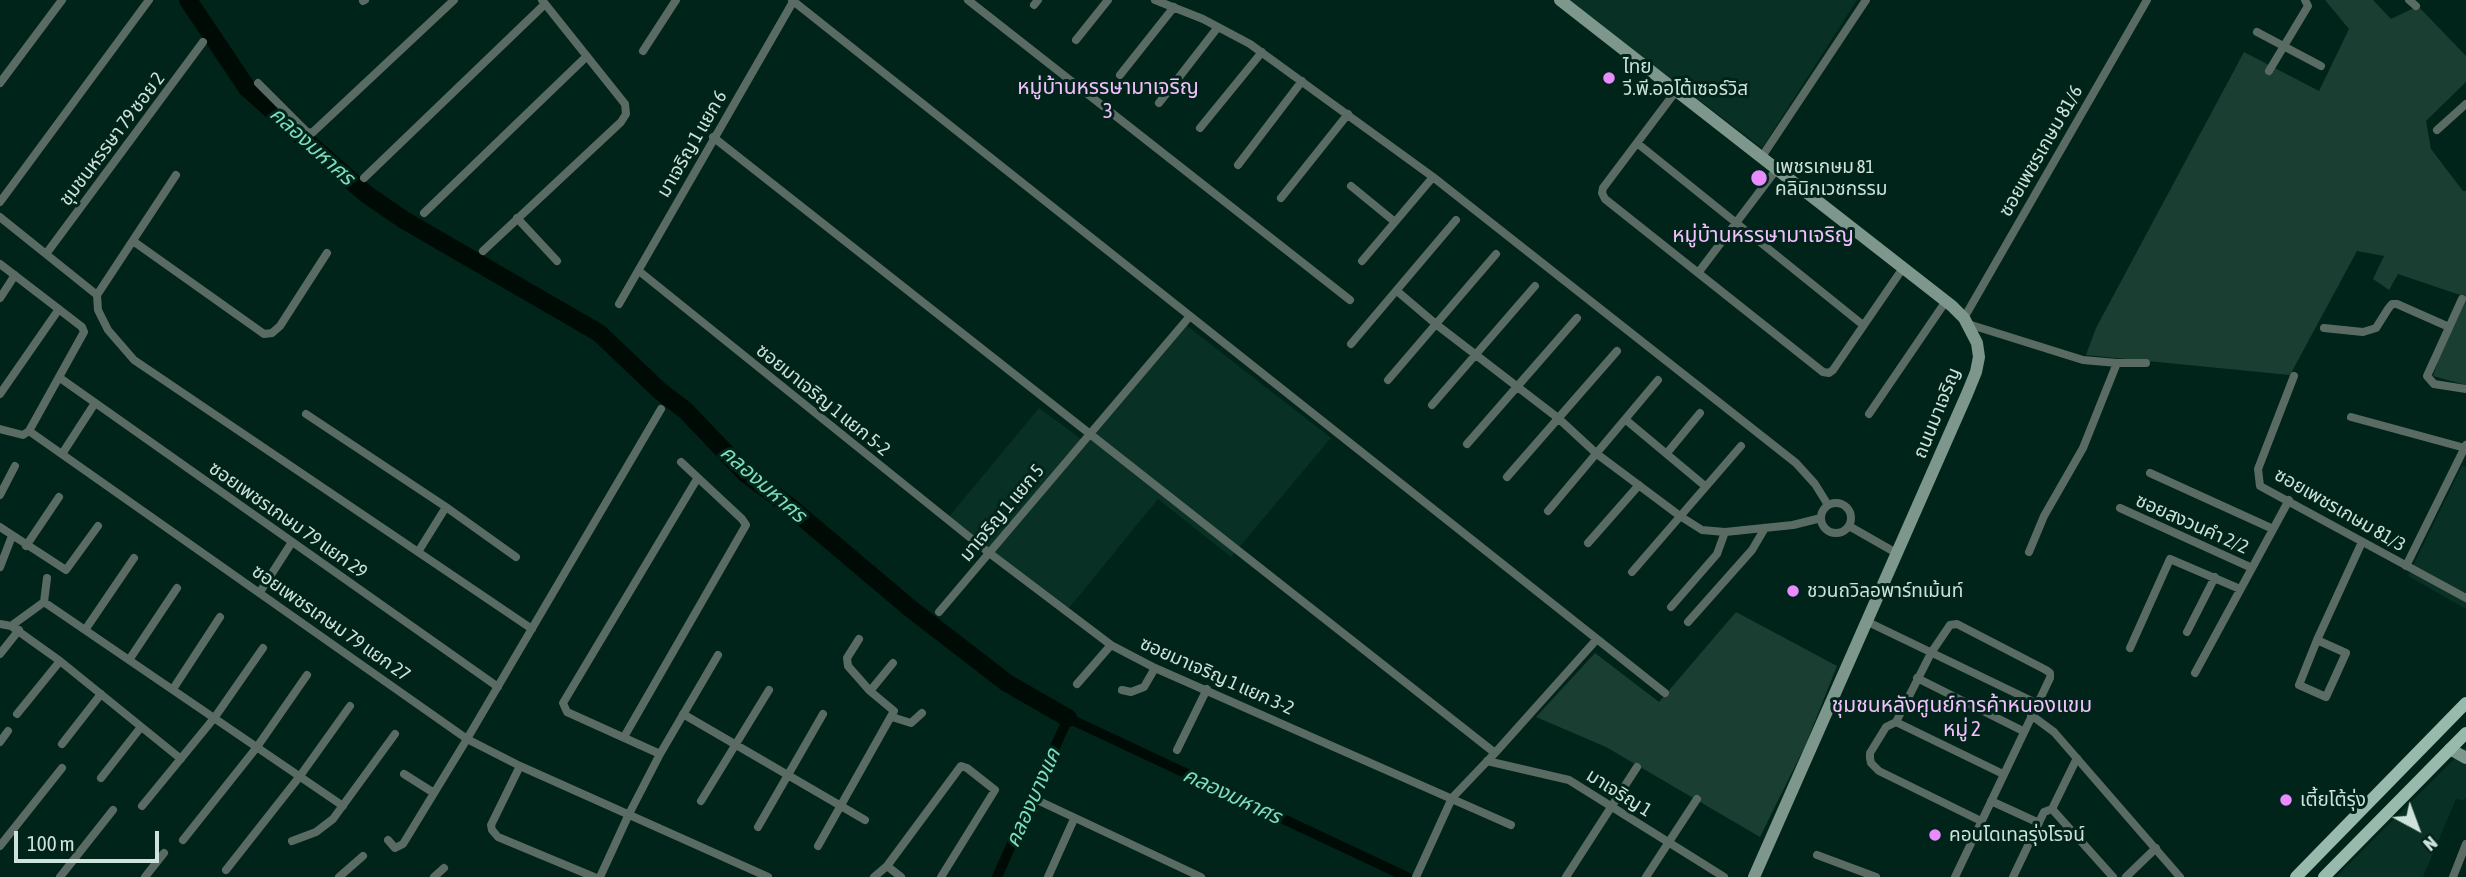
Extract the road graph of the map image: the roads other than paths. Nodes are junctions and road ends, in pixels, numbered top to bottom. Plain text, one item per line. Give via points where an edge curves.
1 (62, 0) edge
2 (149, 0) edge
3 (454, 0) edge
4 (676, 0) edge
5 (793, 0) edge
6 (968, 0) edge
7 (1108, 0) edge
8 (1155, 0) edge
9 (1560, 0) edge
10 (1866, 0) edge
11 (2147, 0) edge
12 (2305, 0) edge
13 (544, 2) edge
14 (1174, 8) junction
15 (1218, 27) junction
16 (2257, 32) dead end
17 (1076, 40) dead end
18 (203, 42) dead end
19 (2283, 47) junction
20 (643, 51) dead end
21 (1262, 52) junction
22 (587, 56) junction
23 (2321, 66) dead end
24 (2269, 71) dead end
25 (1120, 75) dead end
26 (1302, 81) junction
27 (0, 83) edge
28 (258, 83) dead end
29 (1676, 91) junction
30 (1159, 103) dead end
31 (2466, 104) edge
32 (1348, 114) junction
33 (1200, 128) dead end
34 (2437, 130) dead end
35 (713, 137) junction
36 (1637, 144) junction
37 (1761, 158) junction
38 (1238, 165) dead end
39 (1776, 170) junction
40 (176, 175) dead end
41 (1433, 177) junction
42 (363, 178) dead end
43 (1351, 186) dead end
44 (1281, 198) dead end
45 (0, 202) edge
46 (424, 213) dead end
47 (0, 217) edge
48 (517, 218) junction
49 (1456, 219) dead end
50 (1395, 222) junction
51 (1736, 223) junction
52 (133, 241) junction
53 (483, 251) dead end
54 (327, 253) dead end
55 (46, 254) junction
56 (1496, 254) dead end
57 (558, 261) dead end
58 (1362, 261) dead end
59 (0, 264) edge
60 (1903, 268) junction
61 (639, 271) junction
62 (1698, 272) junction
63 (15, 275) junction
64 (1535, 286) dead end
65 (1397, 291) junction
66 (97, 295) junction
67 (0, 298) edge
68 (2462, 299) dead end
69 (1350, 300) dead end
70 (1946, 301) junction
71 (619, 304) dead end
72 (59, 309) junction
73 (1191, 316) junction
74 (1577, 318) dead end
75 (1966, 321) junction
76 (1437, 325) junction
77 (1863, 325) junction
78 (2448, 327) junction
79 (2324, 328) dead end
80 (1351, 344) dead end
81 (1617, 351) dead end
82 (1477, 355) junction
83 (2117, 363) junction
84 (2146, 363) dead end
85 (2294, 376) dead end
86 (60, 379) junction
87 (1388, 380) dead end
88 (1658, 380) dead end
89 (1519, 388) junction
90 (2466, 389) edge
91 (0, 394) edge
92 (95, 403) junction
93 (1432, 405) dead end
94 (660, 409) dead end
95 (1699, 413) dead end
96 (306, 414) dead end
97 (1869, 414) dead end
98 (2351, 417) dead end
99 (1558, 418) junction
100 (1626, 419) junction
101 (0, 429) edge
102 (29, 431) junction
103 (1090, 434) junction
104 (1467, 444) dead end
105 (1741, 446) dead end
106 (2465, 447) edge
107 (1667, 453) junction
108 (62, 454) junction
109 (1597, 454) junction
110 (681, 462) dead end
111 (15, 466) dead end
112 (2150, 474) dead end
113 (1507, 477) dead end
114 (697, 479) junction
115 (1639, 485) junction
116 (1705, 486) junction
117 (0, 495) edge
118 (59, 497) dead end
119 (2289, 500) junction
120 (1828, 505) junction
121 (446, 507) junction
122 (2120, 508) dead end
123 (1548, 511) dead end
124 (1679, 516) junction
125 (1821, 518) junction
126 (98, 526) dead end
127 (1849, 526) junction
128 (0, 527) edge
129 (1765, 528) junction
130 (2273, 529) junction
131 (1725, 532) junction
132 (12, 536) junction
133 (292, 541) junction
134 (2362, 542) junction
135 (1588, 543) dead end
136 (26, 545) junction
137 (418, 552) junction
138 (988, 552) junction
139 (2029, 552) dead end
140 (1898, 554) junction
141 (516, 557) dead end
142 (134, 558) dead end
143 (2406, 566) junction
144 (0, 567) edge
145 (2252, 568) junction
146 (1632, 572) dead end
147 (2215, 577) junction
148 (47, 578) dead end
149 (177, 588) dead end
150 (2240, 589) junction
151 (260, 592) junction
152 (2466, 598) edge
153 (44, 602) junction
154 (1671, 607) dead end
155 (939, 612) dead end
156 (220, 617) dead end
157 (1688, 622) dead end
158 (1868, 622) junction
159 (0, 624) edge
160 (15, 628) junction
161 (531, 629) junction
162 (85, 630) junction
163 (2187, 632) dead end
164 (859, 639) dead end
165 (1597, 639) junction
166 (2317, 640) junction
167 (1111, 645) junction
168 (263, 648) dead end
169 (2130, 648) dead end
170 (1931, 653) junction
171 (0, 654) edge
172 (718, 654) dead end
173 (129, 660) junction
174 (60, 661) junction
175 (893, 663) dead end
176 (1155, 668) junction
177 (2195, 673) dead end
178 (307, 675) dead end
179 (1917, 678) junction
180 (1077, 684) dead end
181 (498, 687) junction
182 (173, 689) junction
183 (1207, 689) junction
184 (769, 690) dead end
185 (1122, 690) dead end
186 (870, 691) junction
187 (1665, 693) dead end
188 (101, 694) junction
189 (2036, 703) junction
190 (2466, 703) edge
191 (350, 706) dead end
192 (922, 713) dead end
193 (17, 714) dead end
194 (683, 714) junction
195 (823, 714) dead end
196 (2031, 715) junction
197 (215, 717) junction
198 (892, 717) junction
199 (1896, 722) junction
200 (141, 727) junction
201 (8, 731) dead end
202 (2024, 731) junction
203 (2466, 733) edge
204 (395, 734) dead end
205 (624, 737) junction
206 (467, 739) junction
207 (0, 742) edge
208 (62, 744) dead end
209 (737, 745) junction
210 (257, 747) junction
211 (1177, 750) dead end
212 (2450, 750) junction
213 (1495, 753) junction
214 (660, 754) junction
215 (2077, 758) junction
216 (2466, 758) edge
217 (181, 759) junction
218 (1487, 761) junction
219 (520, 766) junction
220 (1637, 767) dead end
221 (62, 768) dead end
222 (404, 774) dead end
223 (2003, 774) junction
224 (789, 775) junction
225 (300, 776) junction
226 (101, 778) dead end
227 (434, 793) junction
228 (1452, 797) junction
229 (1697, 799) dead end
230 (1037, 800) dead end
231 (1991, 801) junction
232 (701, 802) dead end
233 (142, 806) dead end
234 (343, 806) junction
235 (841, 806) junction
236 (1613, 807) junction
237 (2052, 809) junction
238 (113, 810) dead end
239 (629, 814) junction
240 (1074, 819) junction
241 (865, 821) dead end
242 (1981, 821) junction
243 (2039, 823) junction
244 (1511, 825) dead end
245 (758, 827) dead end
246 (183, 840) dead end
247 (388, 840) dead end
248 (292, 841) dead end
249 (1669, 842) junction
250 (2466, 844) edge
251 (0, 846) edge
252 (818, 846) dead end
253 (2156, 848) junction
254 (164, 853) dead end
255 (1817, 855) dead end
256 (363, 856) dead end
257 (887, 866) junction
258 (444, 868) dead end
259 (226, 870) dead end
260 (60, 877) edge
261 (145, 877) edge
262 (339, 877) edge
263 (434, 877) edge
264 (594, 877) edge
265 (600, 877) edge
266 (768, 877) edge
267 (874, 877) edge
268 (901, 877) edge
269 (941, 877) edge
270 (1048, 877) edge
271 (1201, 877) edge
272 (1416, 877) edge
273 (1566, 877) edge
274 (1646, 877) edge
275 (1724, 877) edge
276 (1754, 877) edge
277 (1876, 877) edge
278 (1955, 877) edge
279 (2013, 877) edge
280 (2113, 877) edge
281 (2126, 877) edge
282 (2180, 877) edge
283 (2296, 877) edge
284 (2325, 877) edge
285 (2453, 877) edge

1 - 27 street
2 - 45 street
3 - 28 street via 312,133
4 - 20 street
5 - 35 street, มาเจริญ 1 แยก 6
5 - 73 street
6 - 69 street
7 - 17 street
8 - 14 street
9 - 29 main road, ถนนมาเจริญ
10 - 37 street
11 - 75 street, ซอยเพชรเกษม 81/6
12 - 19 street via 2308,6
13 - 22 street
13 - 42 street
14 - 15 street
14 - 25 street
15 - 21 street
15 - 30 street
16 - 19 street
18 - 55 street, ชุมชนหรรษา 79 ซอย 2
19 - 23 street
19 - 24 street
21 - 26 street
21 - 33 street
22 - 46 street
22 - 48 street via 625,104 626,114
26 - 32 street
26 - 38 street
29 - 36 street
29 - 37 main road, ถนนมาเจริญ
31 - 34 street
32 - 41 street
32 - 44 street
35 - 61 street, มาเจริญ 1 แยก 6
35 - 103 street
36 - 51 street
36 - 62 street via 1602,193
37 - 39 main road, ถนนมาเจริญ
39 - 51 street
39 - 60 main road, ถนนมาเจริญ
40 - 52 street
41 - 50 street
41 - 120 street via 1796,463
43 - 50 street
47 - 55 street
48 - 53 street
48 - 57 street
49 - 65 street
50 - 58 street
51 - 62 street
51 - 77 street
52 - 54 street via 264,334 280,326
52 - 66 street
55 - 66 street
56 - 76 street
59 - 63 street
60 - 70 main road, ถนนมาเจริญ
60 - 77 street
61 - 71 street, มาเจริญ 1 แยก 6
61 - 138 street, ซอยมาเจริญ 1 แยก 5-2
62 - 77 street via 1823,372 1833,370
63 - 67 street
63 - 72 street
64 - 82 street
65 - 76 street
65 - 80 street
66 - 137 street via 98,310 108,330 134,360
68 - 78 street
70 - 75 main road, ถนนมาเจริญ
70 - 97 street
72 - 86 street via 84,332
72 - 91 street
73 - 103 street, มาเจริญ 1 แยก 5
73 - 165 street
74 - 89 street
75 - 83 street via 2083,360
75 - 140 main road, ถนนมาเจริญ via 1977,343 1976,372
76 - 82 street
76 - 87 street
78 - 79 street via 2392,304 2376,328 2363,332
78 - 90 street via 2427,376 2434,384
81 - 99 street
82 - 89 street
82 - 93 street
83 - 84 street
83 - 139 street via 2083,449
85 - 119 street, ซอยเพชรเกษม 81/3 via 2258,469 2260,486
86 - 92 street, ซอยเพชรเกษม 79 แยก 29
86 - 102 street
88 - 100 street
89 - 99 street
89 - 104 street
92 - 108 street
92 - 133 street, ซอยเพชรเกษม 79 แยก 29
94 - 161 street
95 - 107 street
96 - 121 street
98 - 106 street
99 - 109 street
99 - 113 street
100 - 107 street
100 - 109 street
101 - 102 street via 23,435
102 - 108 street, ซอยเพชรเกษม 79 แยก 27
103 - 138 street, มาเจริญ 1 แยก 5
103 - 213 street
105 - 116 street
106 - 143 street
107 - 116 street
108 - 151 street, ซอยเพชรเกษม 79 แยก 27
109 - 115 street
109 - 123 street
110 - 114 street
111 - 117 street
112 - 130 street
114 - 205 street via 746,525
114 - 205 street via 563,704 567,712
115 - 124 street
115 - 135 street
116 - 124 street
118 - 136 street
119 - 130 street
119 - 134 street, ซอยเพชรเกษม 81/3
120 - 125 street
120 - 127 street via 1838,503 1846,508 1851,516
121 - 137 street
121 - 141 street
122 - 145 street, ซอยสงวนคำ 2/2
124 - 131 street via 1702,530
124 - 146 street
125 - 127 street via 1832,532
125 - 129 street
126 - 136 street via 66,570
127 - 140 street
128 - 132 street
129 - 131 street
129 - 157 street via 1752,550
130 - 145 street
131 - 154 street via 1717,554
132 - 136 street
132 - 144 street
133 - 151 street
133 - 181 street, ซอยเพชรเกษม 79 แยก 29
134 - 143 street, ซอยเพชรเกษม 81/3
134 - 166 street
137 - 161 street
138 - 155 street, มาเจริญ 1 แยก 5
138 - 167 street, ซอยมาเจริญ 1 แยก 3-2
140 - 158 main road, ถนนมาเจริญ
142 - 162 street
143 - 152 street, ซอยเพชรเกษม 81/3
145 - 150 street
147 - 150 street
147 - 163 street
147 - 169 street via 2170,559
148 - 153 street
149 - 173 street
150 - 177 street
151 - 206 street, ซอยเพชรเกษม 79 แยก 27
153 - 160 street
153 - 162 street
156 - 182 street
158 - 170 street
158 - 276 main road, ถนนมาเจริญ
159 - 160 street
160 - 171 street
160 - 174 street
161 - 181 street
162 - 173 street
164 - 186 street via 846,662
165 - 187 street
165 - 213 street
166 - 166 street via 2346,653 2326,697 2299,685
167 - 176 street, ซอยมาเจริญ 1 แยก 3-2
167 - 180 street
168 - 197 street
170 - 179 street
170 - 189 street
170 - 189 street via 1950,625 1957,624 2050,673
172 - 194 street
173 - 182 street
174 - 188 street
174 - 193 street
175 - 186 street
176 - 183 street, ซอยมาเจริญ 1 แยก 3-2
176 - 185 street via 1140,690
178 - 210 street
179 - 199 street
179 - 202 street
181 - 206 street
182 - 197 street
183 - 211 street
183 - 228 street, ซอยมาเจริญ 1 แยก 3-2
184 - 209 street
186 - 198 street via 893,709
188 - 200 street
188 - 208 street
189 - 196 street
190 - 283 main road
191 - 225 street
192 - 198 street via 911,723
194 - 209 street
194 - 214 street
195 - 224 street
196 - 202 street
196 - 215 street
197 - 210 street
197 - 217 street
198 - 235 street
199 - 223 street
199 - 242 street via 1886,726 1870,753 1871,763
200 - 217 street
200 - 226 street
201 - 207 street
202 - 223 street
203 - 212 main road
204 - 234 street
205 - 214 street
206 - 219 street, ซอยเพชรเกษม 79 แยก 27
206 - 227 street
209 - 224 street
209 - 232 street
210 - 225 street
210 - 246 street
212 - 216 main road
212 - 284 main road
213 - 218 street
214 - 239 street
215 - 237 street
215 - 253 street
217 - 233 street
218 - 228 street
218 - 236 street, มาเจริญ 1 via 1569,780
219 - 239 street, ซอยเพชรเกษม 79 แยก 27
219 - 264 street via 492,830 498,837
220 - 236 street
221 - 251 street
222 - 227 street
223 - 231 street
224 - 235 street
224 - 245 street
225 - 234 street
225 - 259 street
227 - 247 street via 403,844 395,848
228 - 244 street, ซอยมาเจริญ 1 แยก 3-2
228 - 272 street
229 - 249 street
230 - 240 street
231 - 242 street
231 - 243 street
234 - 248 street via 325,827
235 - 241 street
235 - 252 street
236 - 249 street, มาเจริญ 1
236 - 273 street
237 - 243 street via 2044,812
237 - 280 street
238 - 260 street
239 - 265 street
239 - 266 street, ซอยเพชรเกษม 79 แยก 27
240 - 270 street
240 - 271 street
242 - 278 street
243 - 279 street
249 - 274 street
249 - 275 street, มาเจริญ 1
250 - 285 street
253 - 281 street
253 - 282 street
254 - 261 street
255 - 277 street
256 - 262 street
257 - 267 street
257 - 268 street
257 - 269 street via 961,766 995,790
258 - 263 street

